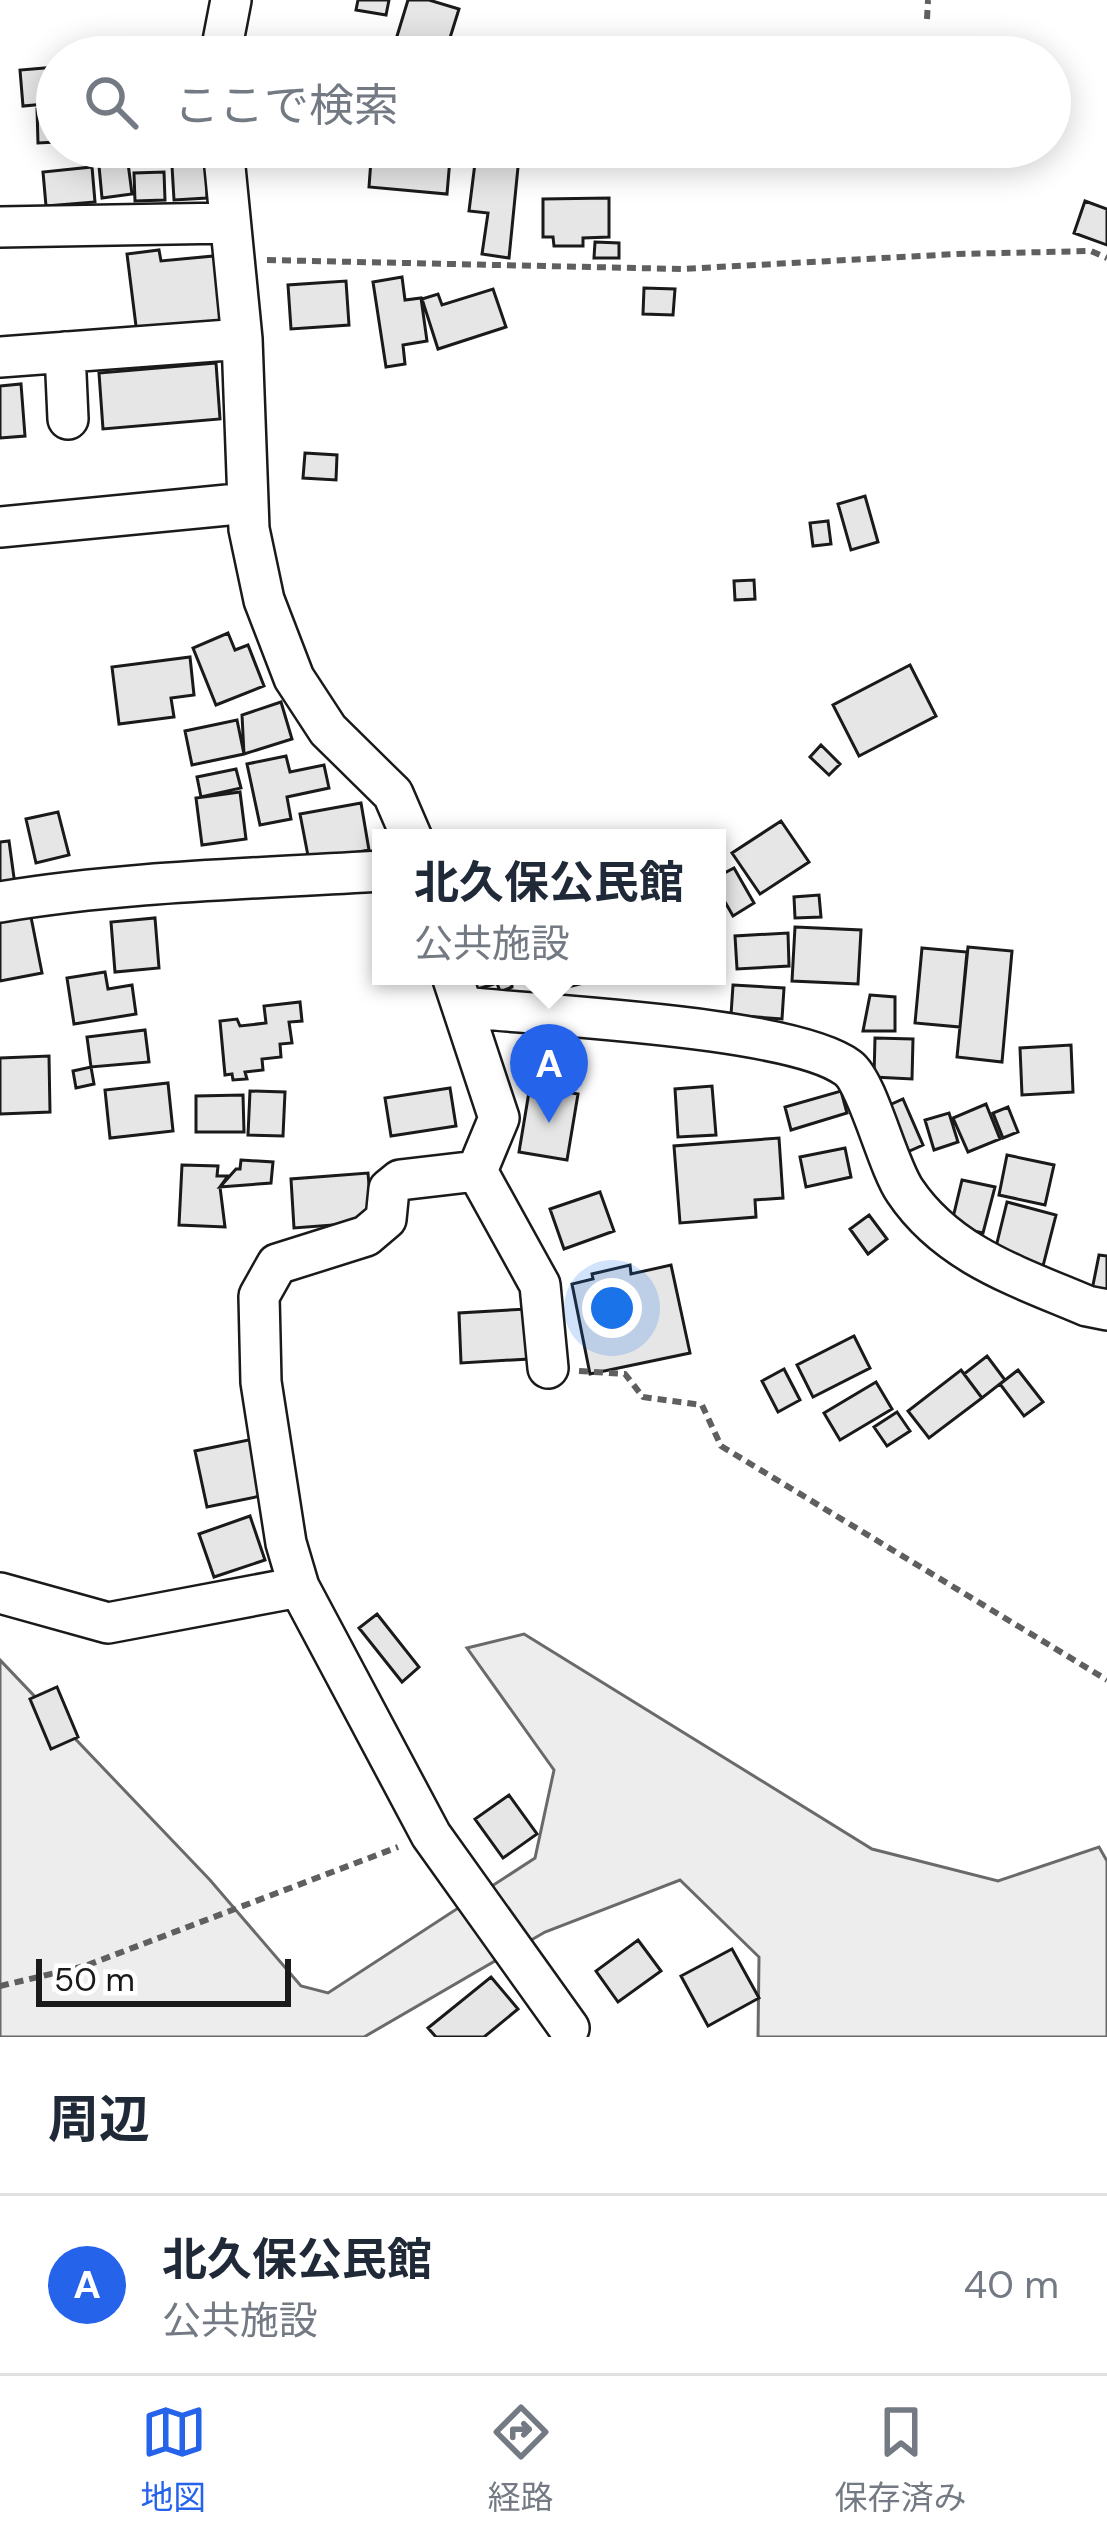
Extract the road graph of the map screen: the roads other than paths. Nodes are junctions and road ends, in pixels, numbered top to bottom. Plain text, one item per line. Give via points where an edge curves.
1 (230, 0) edge
2 (224, 36) edge
3 (225, 168) edge
4 (0, 227) edge
5 (232, 241) junction
6 (242, 339) junction
7 (65, 352) junction
8 (0, 357) edge
9 (68, 419) dead end
10 (248, 502) junction
11 (0, 527) edge
12 (408, 829) edge
13 (372, 871) edge
14 (0, 902) edge
15 (458, 992) edge
16 (477, 1171) junction
17 (1107, 1310) edge
18 (548, 1368) road end
19 (299, 1587) junction
20 (0, 1593) edge
21 (569, 2027) dead end

1 - 2 street
3 - 5 street
4 - 5 street
5 - 6 street
6 - 7 street
6 - 10 street
7 - 8 street
7 - 9 street
10 - 11 street
10 - 12 street via 264,600 294,678 328,730 393,794
13 - 14 street via 68,890
15 - 16 street via 499,1118
15 - 17 street via 824,1054 853,1071 904,1190 938,1229 967,1254
16 - 18 street via 540,1285
16 - 19 street via 400,1180 389,1189 386,1219 366,1236 278,1264 259,1296 261,1382
19 - 20 street via 108,1623
19 - 21 street via 431,1834

